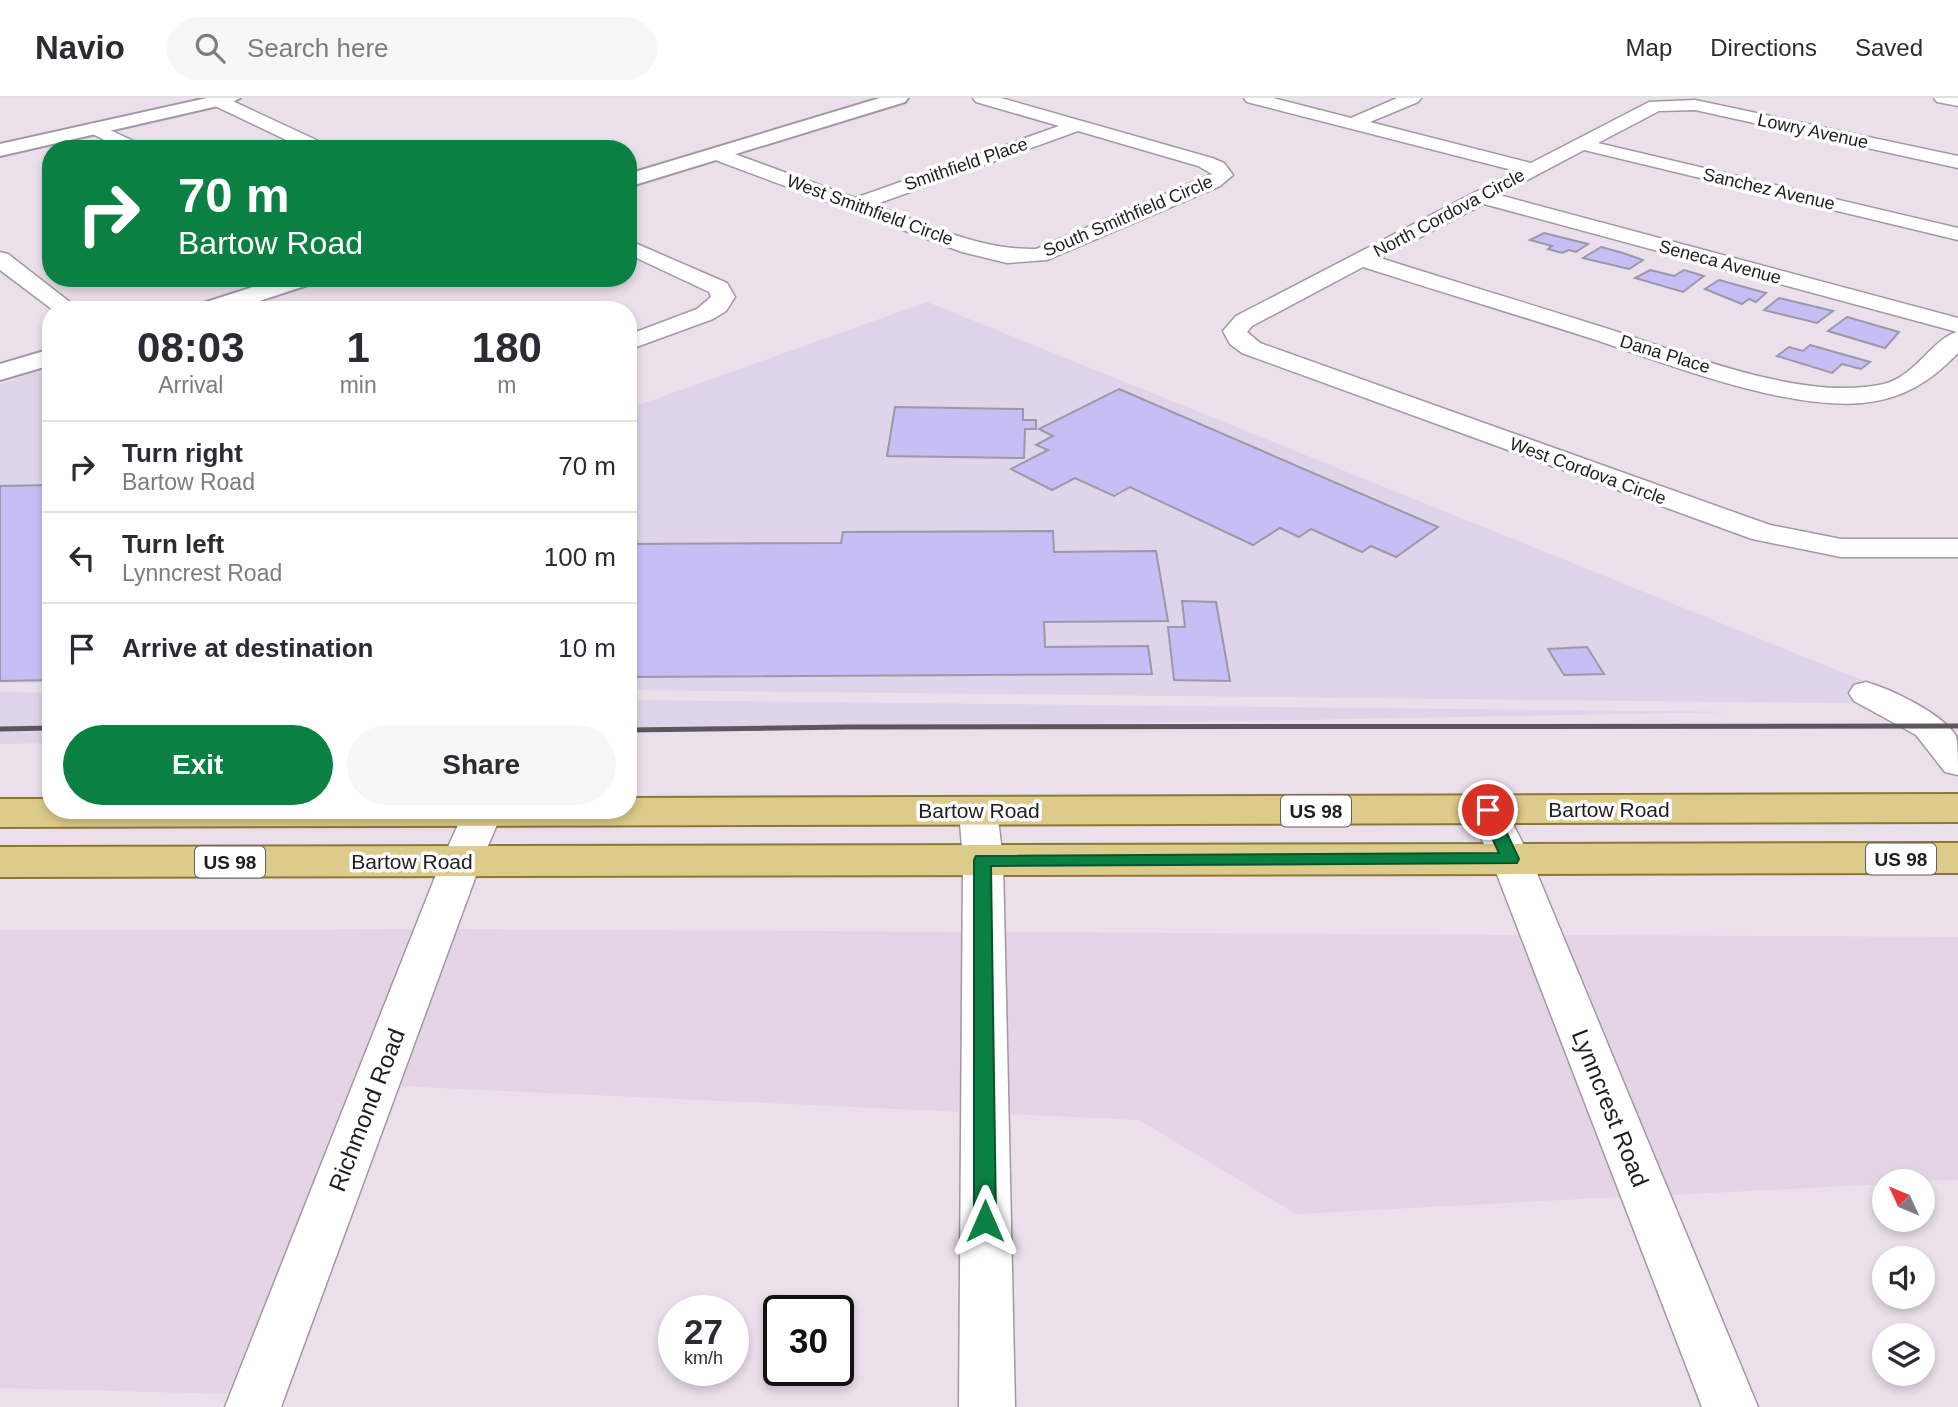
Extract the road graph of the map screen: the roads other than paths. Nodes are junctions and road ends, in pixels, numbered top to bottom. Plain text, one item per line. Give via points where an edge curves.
1 (899, 98) edge
2 (982, 98) edge
3 (1253, 98) edge
4 (1412, 98) edge
5 (1943, 98) edge
6 (225, 99) edge
7 (1958, 101) edge
8 (1668, 104) joint
9 (1353, 123) junction
10 (1076, 125) junction
11 (95, 128) junction
12 (42, 140) edge
13 (43, 140) edge
14 (118, 140) edge
15 (303, 140) edge
16 (1580, 144) junction
17 (0, 150) edge
18 (717, 154) junction
19 (1958, 162) edge
20 (1532, 169) junction
21 (637, 178) edge
22 (1482, 197) junction
23 (856, 204) junction
24 (1958, 234) edge
25 (637, 250) edge
26 (1026, 257) joint
27 (0, 259) edge
28 (1362, 260) junction
29 (278, 287) edge
30 (56, 301) edge
31 (234, 301) edge
32 (1958, 325) edge
33 (1235, 331) joint
34 (1958, 339) edge
35 (637, 340) edge
36 (42, 360) edge
37 (0, 372) edge
38 (1958, 548) edge
39 (1866, 693) dead end
40 (1958, 764) edge
41 (1958, 808) edge
42 (1488, 810) junction
43 (978, 811) junction
44 (637, 812) edge
45 (0, 813) edge
46 (42, 813) edge
47 (479, 819) edge
48 (1958, 858) edge
49 (1511, 859) junction
50 (983, 860) junction
51 (0, 862) edge
52 (461, 862) junction
53 (253, 1407) edge
54 (987, 1407) edge
55 (1730, 1407) edge

1 - 18 street
2 - 10 street
3 - 9 street
4 - 9 street
5 - 7 street
6 - 11 street
6 - 15 street
8 - 16 street, North Cordova Circle via 1655,106
8 - 19 street, Lowry Avenue via 1696,105
9 - 20 street
10 - 23 street, Smithfield Place
10 - 26 street, South Smithfield Circle via 1205,162 1223,175
11 - 13 street
11 - 14 street
12 - 17 street
16 - 20 street, North Cordova Circle
16 - 24 street, Sanchez Avenue
18 - 21 street
18 - 23 street, West Smithfield Circle
20 - 22 street, North Cordova Circle
22 - 28 street, North Cordova Circle
22 - 32 street, Seneca Avenue
23 - 26 street, West Smithfield Circle via 991,254
25 - 35 street via 719,288 723,297 705,314
27 - 30 street
28 - 33 street, North Cordova Circle via 1244,321
28 - 34 street, Dana Place via 1711,369 1801,392 1852,395 1889,391 1919,379
29 - 31 street
33 - 38 street, West Cordova Circle via 1251,348 1751,530 1841,548
36 - 37 street
39 - 40 street via 1929,727
41 - 42 main road, Bartow Road / US 98
42 - 43 main road, Bartow Road / US 98
42 - 49 street, Lynncrest Road
43 - 44 main road, Bartow Road / US 98
43 - 50 street
45 - 46 main road, Bartow Road / US 98
47 - 52 street, Richmond Road
48 - 49 main road, Bartow Road / US 98
49 - 50 main road, Bartow Road / US 98
49 - 55 street, Lynncrest Road
50 - 52 main road, Bartow Road / US 98
50 - 54 street
51 - 52 main road, Bartow Road / US 98
52 - 53 street, Richmond Road

